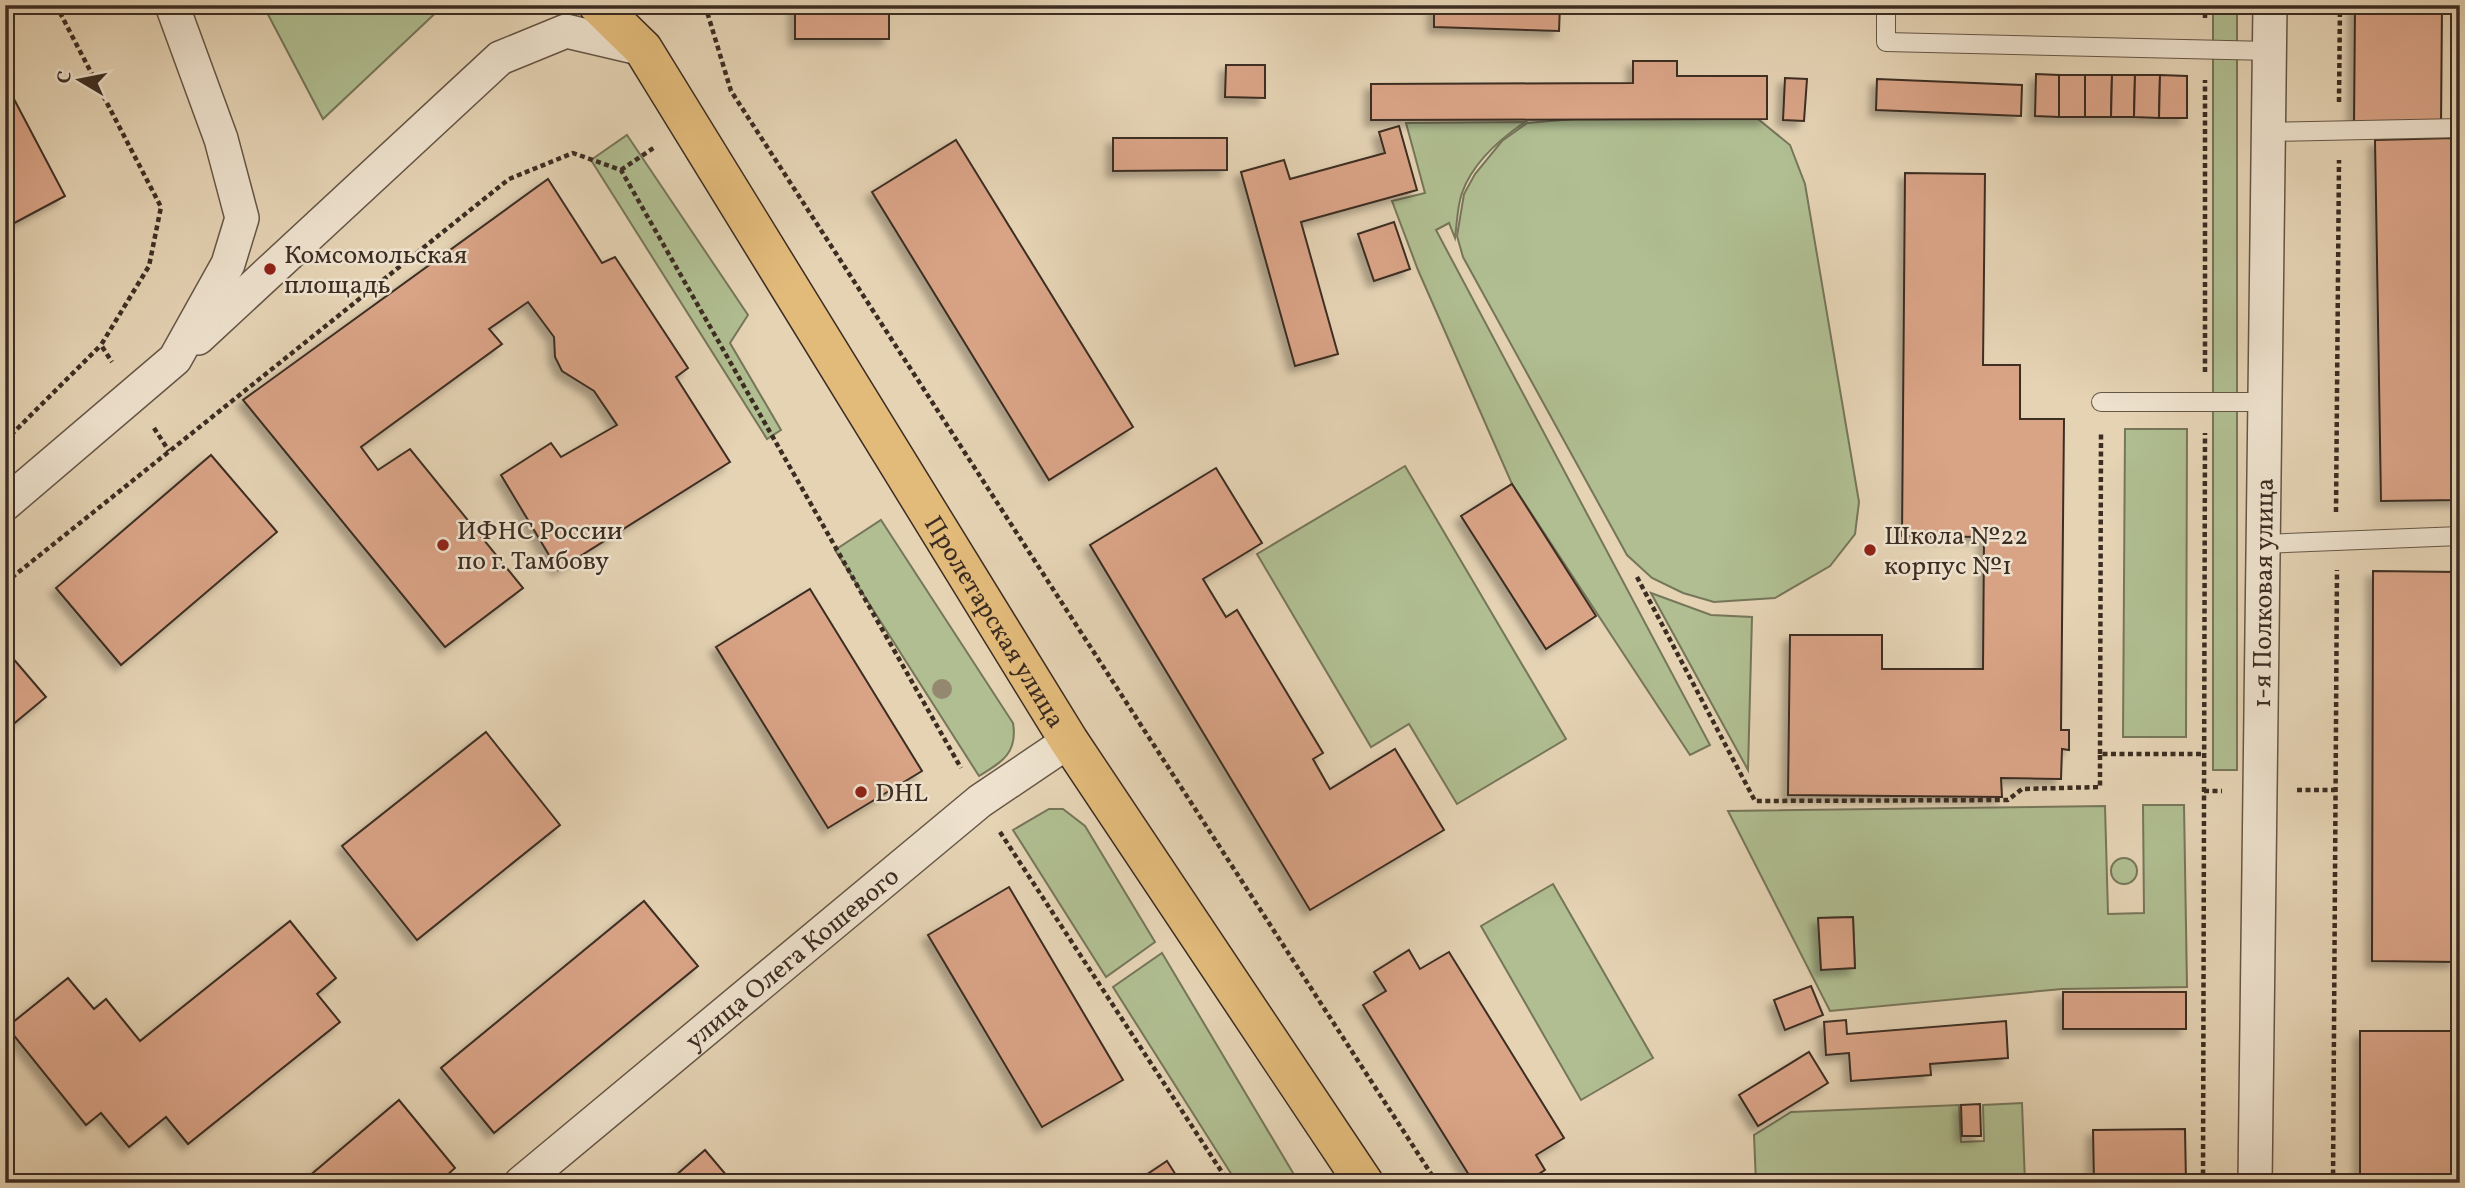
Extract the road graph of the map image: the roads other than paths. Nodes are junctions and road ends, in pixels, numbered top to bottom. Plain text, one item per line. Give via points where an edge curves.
1 (172, 5) edge
2 (598, 5) edge
3 (642, 5) edge
4 (1886, 5) edge
5 (2270, 5) edge
6 (643, 49) junction
7 (2270, 51) junction
8 (2460, 128) edge
9 (2268, 132) junction
10 (176, 359) junction
11 (2101, 402) road end
12 (2263, 402) junction
13 (5, 505) edge
14 (2460, 537) edge
15 (2263, 544) junction
16 (1069, 741) junction
17 (521, 1183) edge
18 (1364, 1183) edge
19 (2255, 1183) edge

1 - 10 street via 221,139 242,218 228,264
2 - 6 main road, Пролетарская улица
3 - 6 main road
4 - 7 lane via 1886,42
5 - 7 street, 1-я Полковая улица
6 - 10 street via 566,31 500,58
6 - 16 main road, Пролетарская улица
7 - 9 street, 1-я Полковая улица
8 - 9 lane
9 - 12 street, 1-я Полковая улица
10 - 13 street
11 - 12 lane
12 - 15 street, 1-я Полковая улица
14 - 15 lane
15 - 19 street, 1-я Полковая улица
16 - 17 street, улица Олега Кошевого via 980,801
16 - 18 main road, Пролетарская улица

